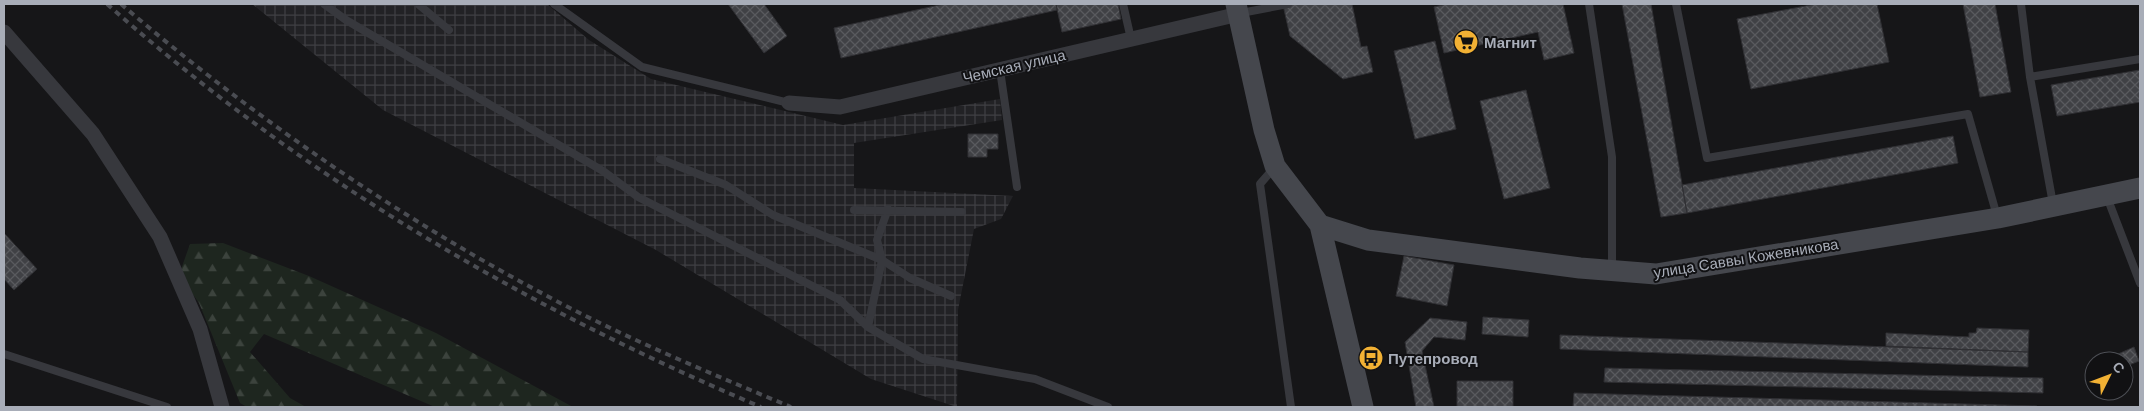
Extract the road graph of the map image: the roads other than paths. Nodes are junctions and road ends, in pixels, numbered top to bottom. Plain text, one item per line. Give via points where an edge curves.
1 (324, 4) edge
2 (418, 4) edge
3 (554, 4) edge
4 (1123, 4) edge
5 (1288, 4) edge
6 (1589, 4) edge
7 (1676, 4) edge
8 (2021, 4) edge
9 (1237, 9) edge
10 (450, 30) dead end
11 (4, 32) edge
12 (1131, 39) junction
13 (2140, 59) edge
14 (1000, 70) junction
15 (2030, 77) junction
16 (788, 103) joint
17 (660, 159) dead end
18 (1275, 166) junction
19 (1017, 187) dead end
20 (2140, 188) edge
21 (2107, 197) junction
22 (2054, 207) junction
23 (888, 209) junction
24 (854, 210) dead end
25 (962, 212) dead end
26 (1998, 218) junction
27 (1320, 225) junction
28 (882, 260) junction
29 (1612, 271) junction
30 (2140, 283) edge
31 (951, 296) dead end
32 (868, 327) junction
33 (4, 354) edge
34 (167, 407) edge
35 (222, 407) edge
36 (1108, 407) edge
37 (1291, 407) edge
38 (1363, 407) edge

1 - 32 lane via 603,171 638,197 840,300
2 - 10 lane
3 - 16 lane via 642,67
4 - 12 lane
5 - 9 lane
6 - 29 lane via 1612,157
7 - 26 lane via 1707,158 1968,114
8 - 15 lane
9 - 12 street, Чемская улица
9 - 18 street
11 - 35 street via 93,134 160,237 200,329
12 - 14 street, Чемская улица
13 - 15 lane
14 - 16 street, Чемская улица via 840,107
14 - 19 lane
15 - 22 lane
17 - 28 lane via 726,185 773,215
18 - 27 street
18 - 37 lane via 1260,184
20 - 21 street, улица Саввы Кожевникова
21 - 22 street, улица Саввы Кожевникова
21 - 30 lane
22 - 26 street, улица Саввы Кожевникова
23 - 24 lane
23 - 25 lane
23 - 28 lane via 877,240
26 - 29 street, улица Саввы Кожевникова via 1656,274
27 - 29 street, улица Саввы Кожевникова via 1368,240
27 - 38 street
28 - 31 lane via 910,278
28 - 32 lane
32 - 36 lane via 923,359 1035,379
33 - 34 lane

